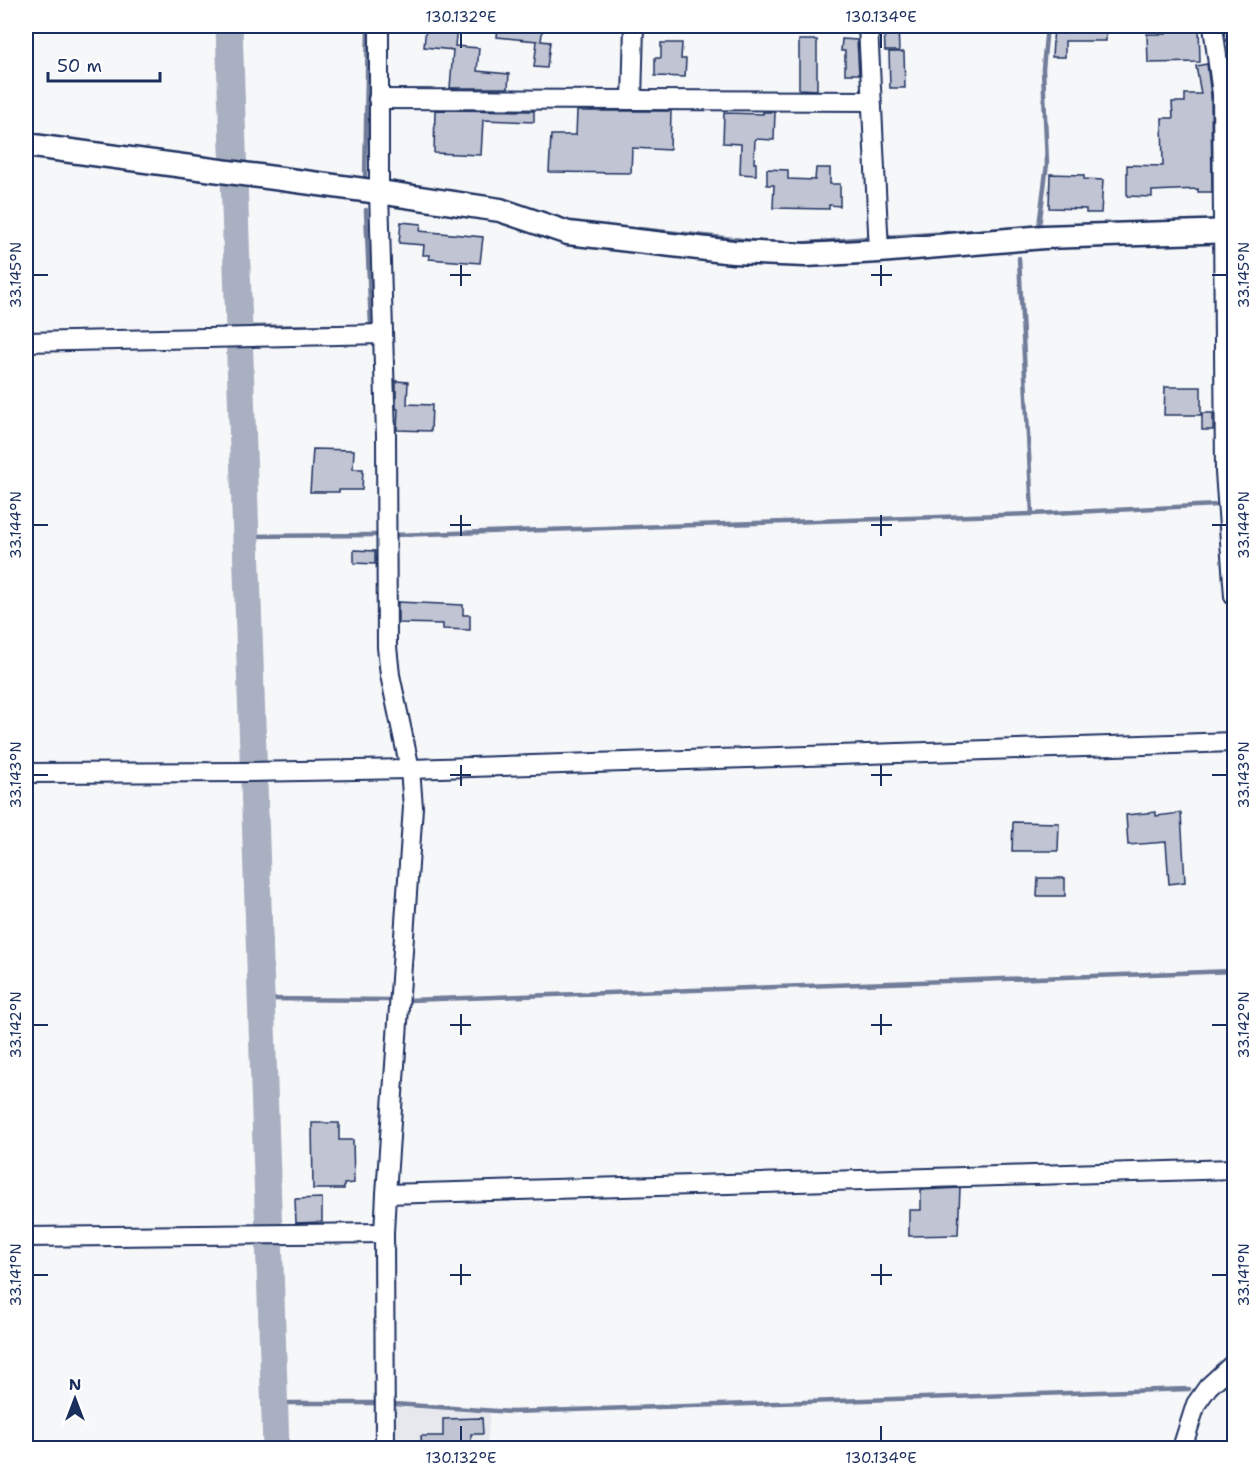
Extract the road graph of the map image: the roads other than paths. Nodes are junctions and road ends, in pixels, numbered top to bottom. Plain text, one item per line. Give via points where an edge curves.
1 (379, 26) edge
2 (634, 26) edge
3 (868, 26) edge
4 (1214, 26) edge
5 (378, 99) junction
6 (632, 100) junction
7 (871, 101) junction
8 (26, 145) edge
9 (379, 192) junction
10 (1229, 231) edge
11 (879, 251) junction
12 (383, 334) junction
13 (26, 342) edge
14 (1234, 596) edge
15 (1234, 742) edge
16 (410, 768) junction
17 (26, 773) edge
18 (1234, 1169) edge
19 (386, 1194) junction
20 (384, 1233) junction
21 (26, 1237) edge
22 (1234, 1363) edge
23 (385, 1449) edge
24 (1182, 1449) edge

1 - 5 street
2 - 6 street
3 - 7 street
4 - 10 street via 1222,94
5 - 6 street
5 - 9 street
6 - 7 street
7 - 11 street
8 - 9 street
9 - 11 street via 500,210 568,233 733,252 806,255
9 - 12 street
10 - 11 street via 1044,237
10 - 14 street via 1225,472
12 - 13 street
12 - 16 street via 387,647
15 - 16 street
16 - 17 street
16 - 19 street via 411,852
18 - 19 street
19 - 20 street
20 - 21 street
20 - 23 street
22 - 24 street via 1208,1386 1196,1404

